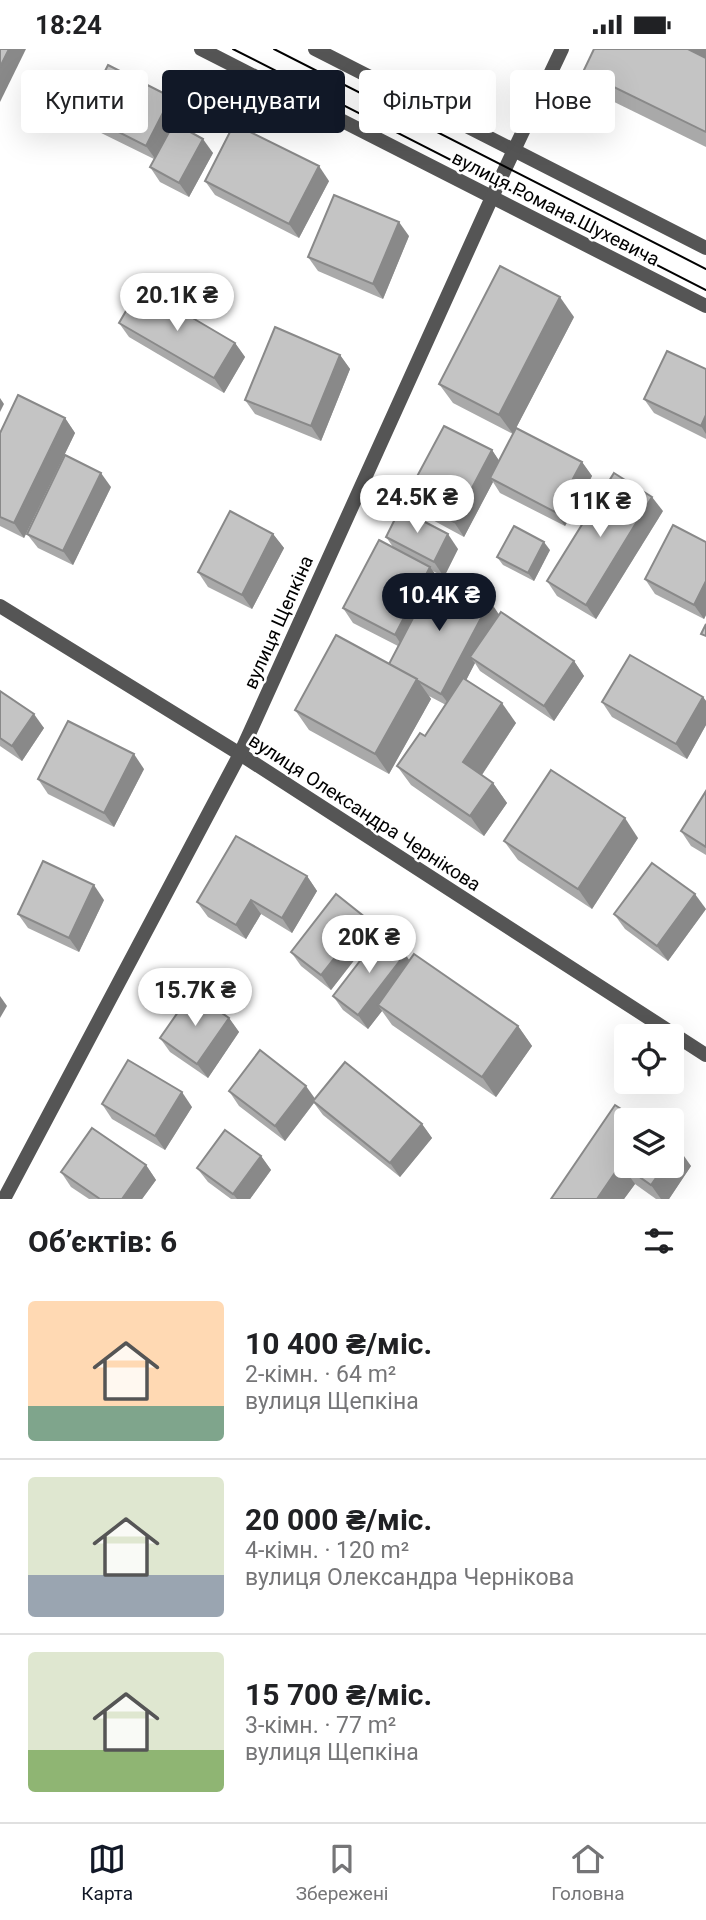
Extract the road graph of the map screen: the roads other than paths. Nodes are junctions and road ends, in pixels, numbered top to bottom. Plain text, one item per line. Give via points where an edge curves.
1 (201, 49) edge
2 (315, 49) edge
3 (562, 49) edge
4 (514, 149) junction
5 (492, 197) junction
6 (706, 248) edge
7 (706, 306) edge
8 (0, 607) edge
9 (240, 754) junction
10 (706, 1055) edge
11 (4, 1199) edge

1 - 5 street, вулиця Романа Шухевича
2 - 4 street, вулиця Романа Шухевича
3 - 4 street, вулиця Щепкіна
4 - 5 street, вулиця Щепкіна
4 - 6 street, вулиця Романа Шухевича
5 - 7 street, вулиця Романа Шухевича
5 - 9 street, вулиця Щепкіна
8 - 9 street, вулиця Олександра Чернікова
9 - 10 street, вулиця Олександра Чернікова
9 - 11 street, вулиця Щепкіна

